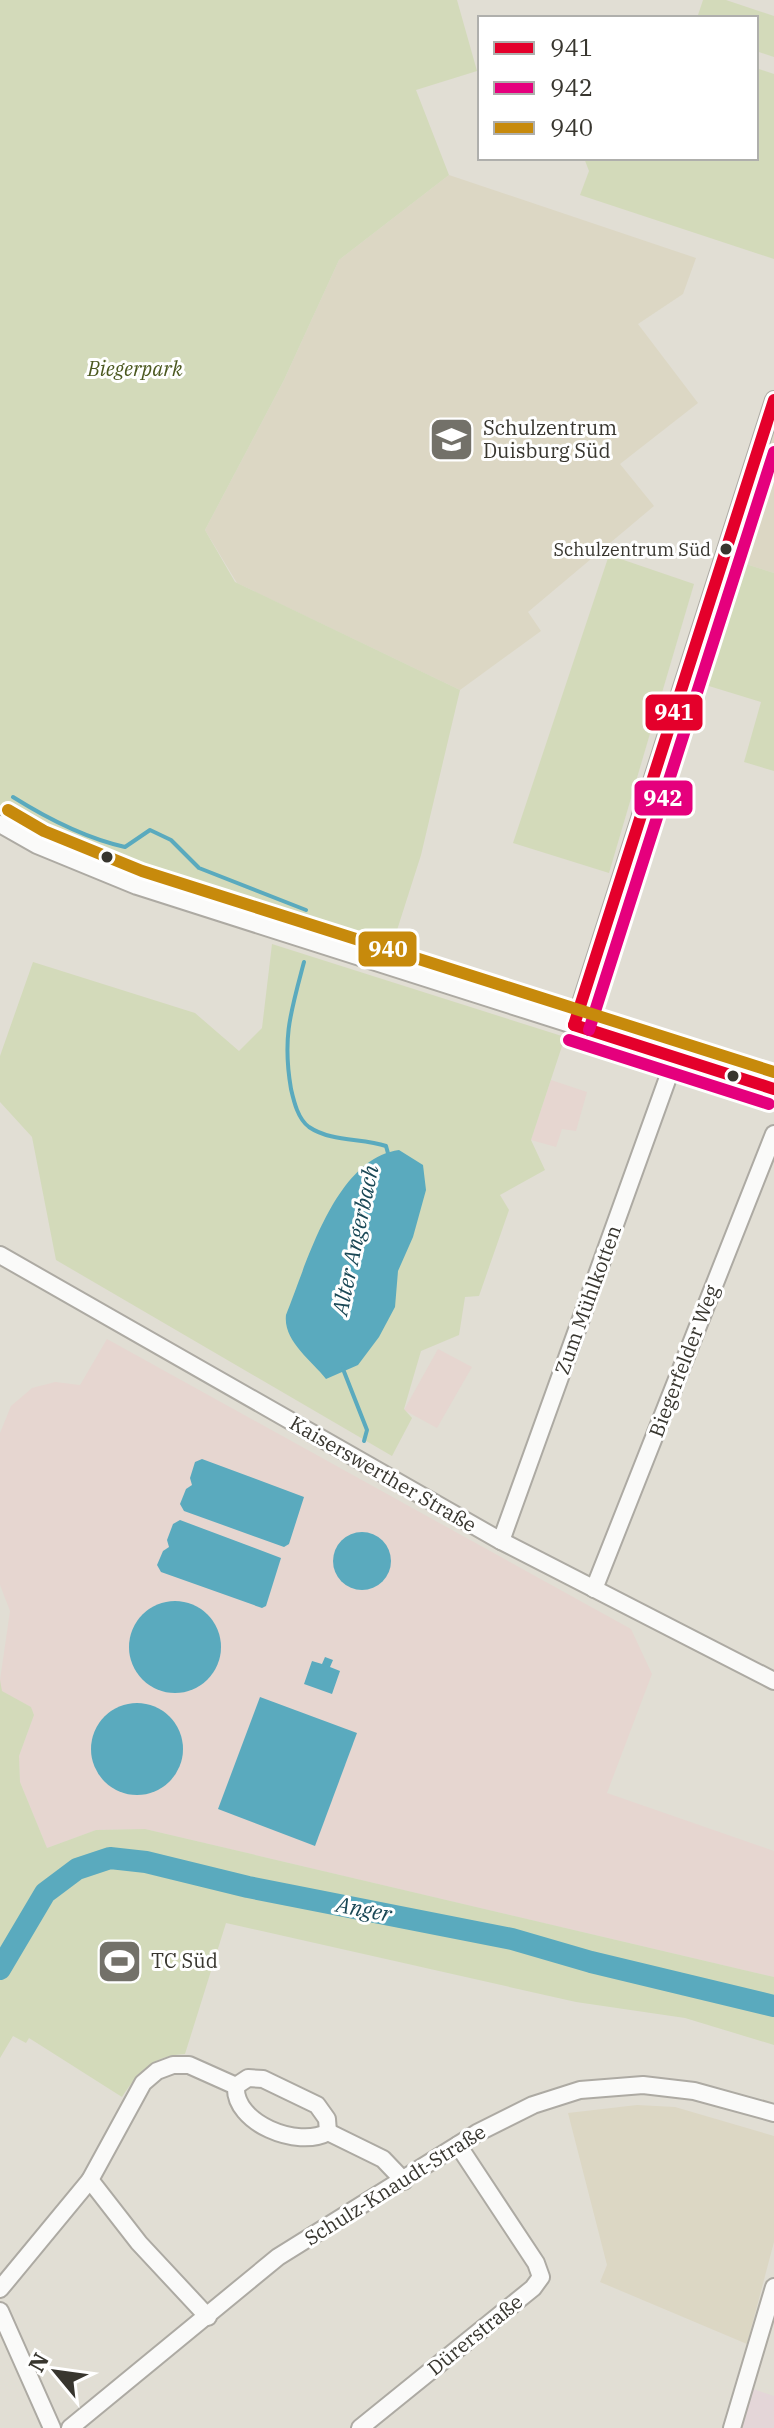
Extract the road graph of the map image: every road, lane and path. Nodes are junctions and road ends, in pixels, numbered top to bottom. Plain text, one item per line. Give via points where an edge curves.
1 (774, 400) edge
2 (0, 824) edge
3 (574, 1025) junction
4 (675, 1058) junction
5 (774, 1089) edge
6 (774, 1134) edge
7 (0, 1255) edge
8 (501, 1541) junction
9 (594, 1589) junction
10 (774, 1681) edge
11 (236, 2086) junction
12 (774, 2113) edge
13 (328, 2132) junction
14 (458, 2145) junction
15 (90, 2180) junction
16 (404, 2181) junction
17 (774, 2287) edge
18 (0, 2289) edge
19 (0, 2311) edge
20 (208, 2317) junction
21 (52, 2428) edge
22 (70, 2428) edge
23 (360, 2428) edge
24 (732, 2428) edge

1 - 3 street
2 - 3 street via 137,886
3 - 4 street
4 - 5 street
4 - 8 street, Zum Mühlkotten
6 - 9 street, Biegerfelder Weg
7 - 8 street, Kaiserswerther Straße
8 - 9 street, Kaiserswerther Straße
9 - 10 street, Kaiserswerther Straße
11 - 13 street via 248,2078 263,2079 317,2105
11 - 13 street via 244,2115 296,2139
11 - 15 street via 189,2065 157,2071 135,2095
12 - 14 street, Schulz-Knaudt-Straße via 669,2087 600,2087 533,2105
13 - 16 street via 383,2159
14 - 16 street, Schulz-Knaudt-Straße
14 - 23 street, Dürerstraße via 541,2277
15 - 18 street
15 - 20 street
16 - 20 street, Schulz-Knaudt-Straße via 278,2257
17 - 24 street
19 - 21 street
20 - 22 street, Schulz-Knaudt-Straße

